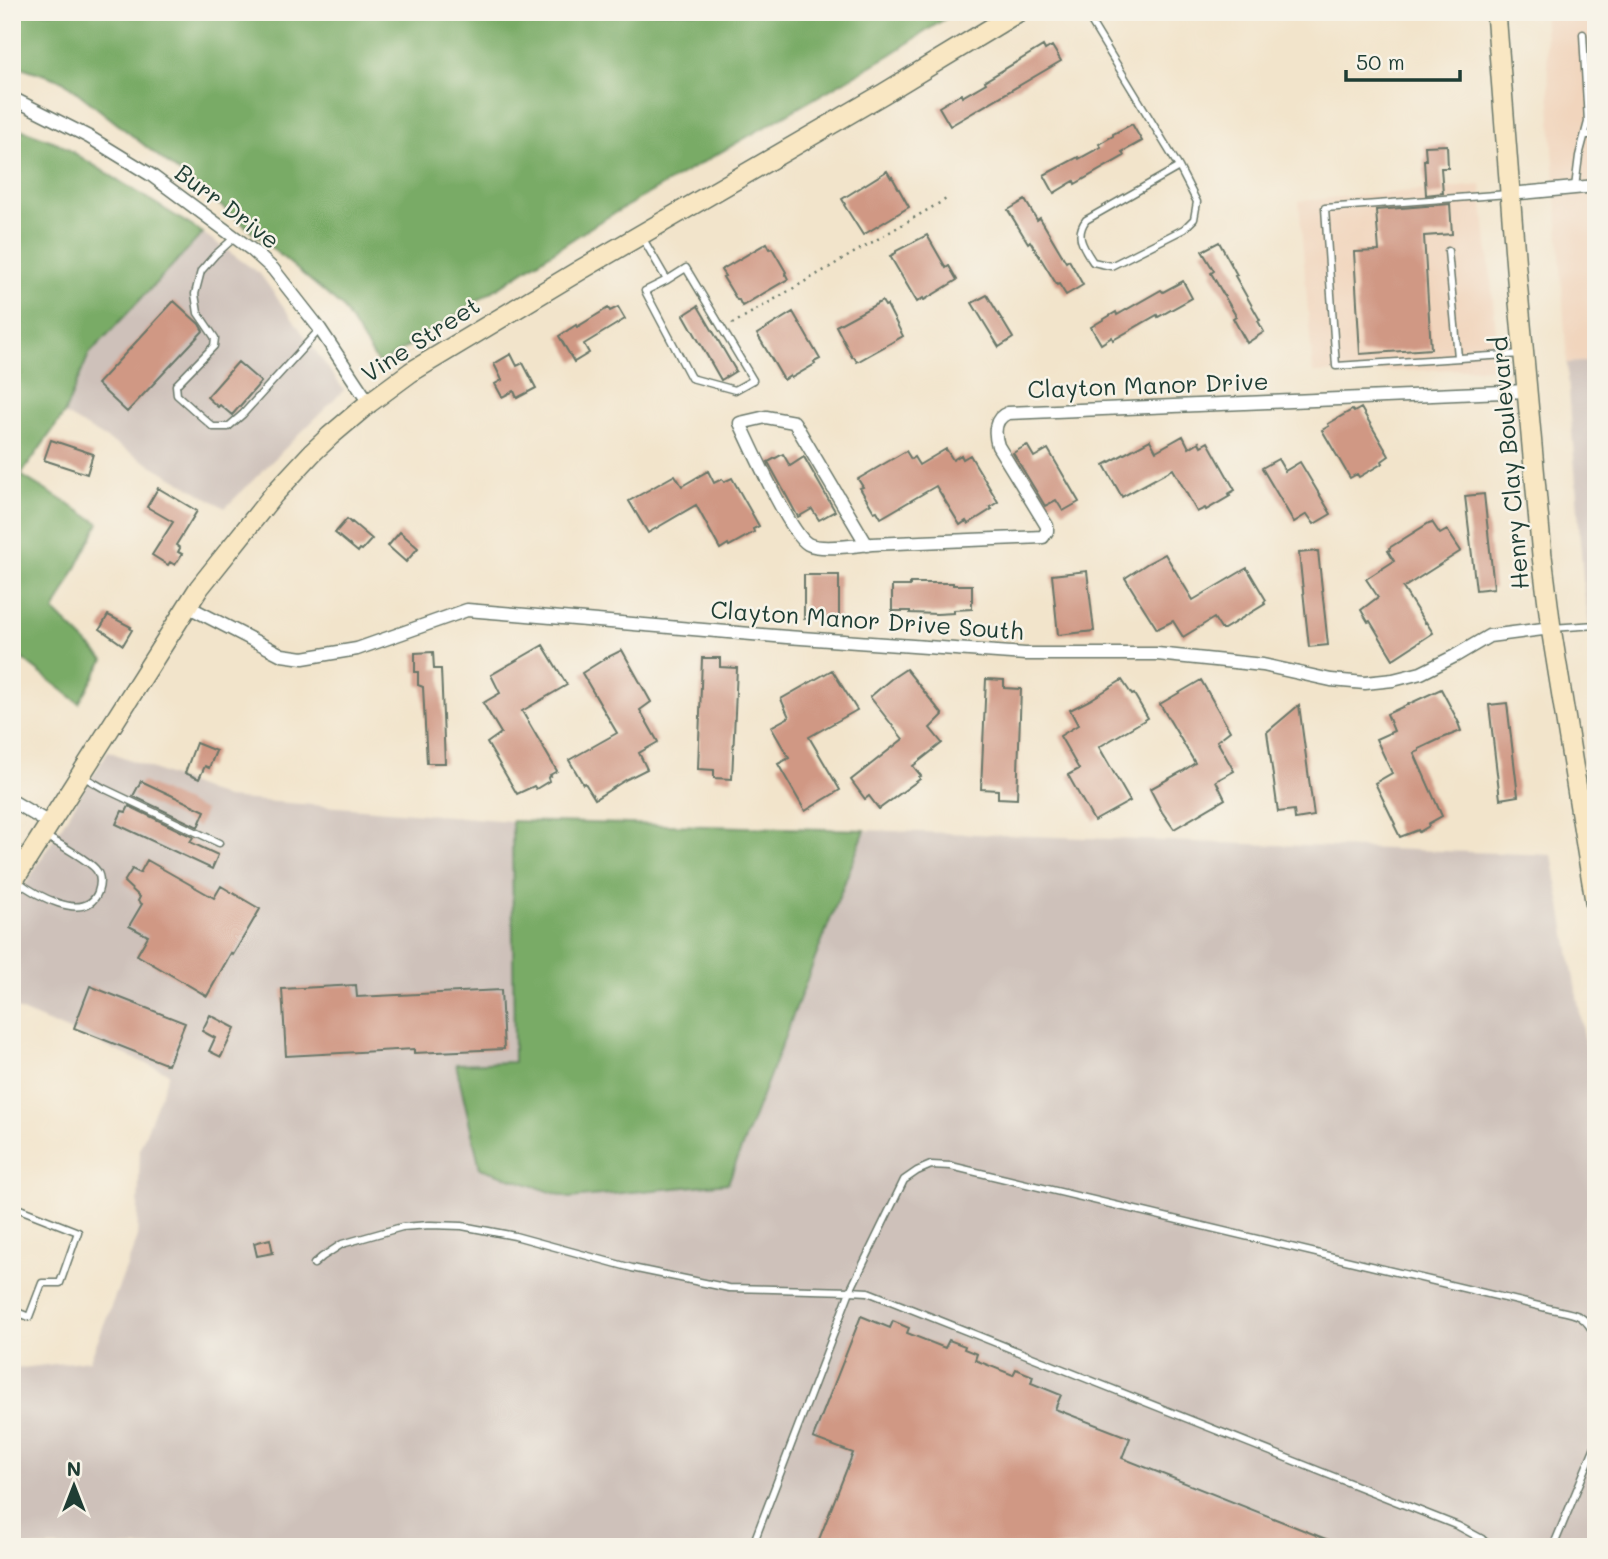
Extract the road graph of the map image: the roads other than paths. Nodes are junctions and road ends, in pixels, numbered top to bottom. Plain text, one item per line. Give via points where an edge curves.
1 (1018, 12) edge
2 (1085, 12) edge
3 (1496, 12) edge
4 (1583, 34) dead end
5 (12, 98) edge
6 (1585, 135) junction
7 (1596, 135) edge
8 (1180, 167) junction
9 (1596, 186) edge
10 (1575, 187) junction
11 (1510, 194) junction
12 (641, 235) junction
13 (235, 237) junction
14 (1448, 251) dead end
15 (667, 280) junction
16 (320, 328) junction
17 (1524, 354) junction
18 (1458, 357) junction
19 (1527, 391) junction
20 (369, 403) junction
21 (867, 545) junction
22 (187, 606) junction
23 (1596, 625) edge
24 (1550, 628) junction
25 (79, 774) junction
26 (12, 801) edge
27 (45, 829) junction
28 (219, 844) dead end
29 (13, 881) edge
30 (1596, 907) edge
31 (12, 1206) edge
32 (314, 1264) dead end
33 (850, 1291) junction
34 (12, 1310) edge
35 (1596, 1337) edge
36 (1596, 1444) edge
37 (752, 1547) edge
38 (1490, 1547) edge
39 (1553, 1547) edge

1 - 12 street, Vine Street
2 - 8 lane
3 - 11 street, Henry Clay Boulevard
4 - 6 lane
5 - 13 street, Burr Drive via 89,137
6 - 7 lane
6 - 10 lane
8 - 8 lane via 1197,202 1194,219 1184,229 1111,266 1093,262 1080,242 1080,228 1086,220
9 - 10 street
10 - 11 street
11 - 17 street, Henry Clay Boulevard
11 - 18 lane via 1325,208 1336,366
12 - 15 lane
12 - 20 street, Vine Street via 411,372
13 - 16 street, Burr Drive via 273,269
13 - 16 lane via 201,271 195,294 198,313 215,338 214,346 176,385 177,395 213,426 228,427
14 - 18 lane
15 - 15 lane via 686,268 752,380 734,390 691,378 645,291
16 - 20 street, Burr Drive
17 - 18 lane
17 - 19 street, Henry Clay Boulevard
19 - 21 street, Clayton Manor Drive via 1008,413 998,420 995,436 1047,526 1043,537
19 - 24 street, Henry Clay Boulevard
20 - 22 street, Vine Street via 274,494
21 - 21 street, Clayton Manor Drive via 821,547 805,542 790,523 740,423 766,417 794,422
22 - 24 street, Clayton Manor Drive South via 282,655 303,658 357,649 467,610 1025,654 1157,653 1366,683 1421,673 1489,635
22 - 25 street, Vine Street
23 - 24 lane
24 - 30 street, Henry Clay Boulevard
25 - 27 street, Vine Street
25 - 28 lane
26 - 27 street
27 - 29 street, Vine Street
27 - 29 lane via 97,870 100,881 94,900 81,907 63,905
31 - 34 lane via 78,1232 60,1283 42,1283 29,1317
32 - 33 lane via 342,1244 402,1227 462,1226 729,1287
33 - 35 lane via 904,1180 931,1165 951,1166 1578,1314
33 - 37 lane
33 - 38 lane via 868,1292 1458,1526
36 - 39 lane

